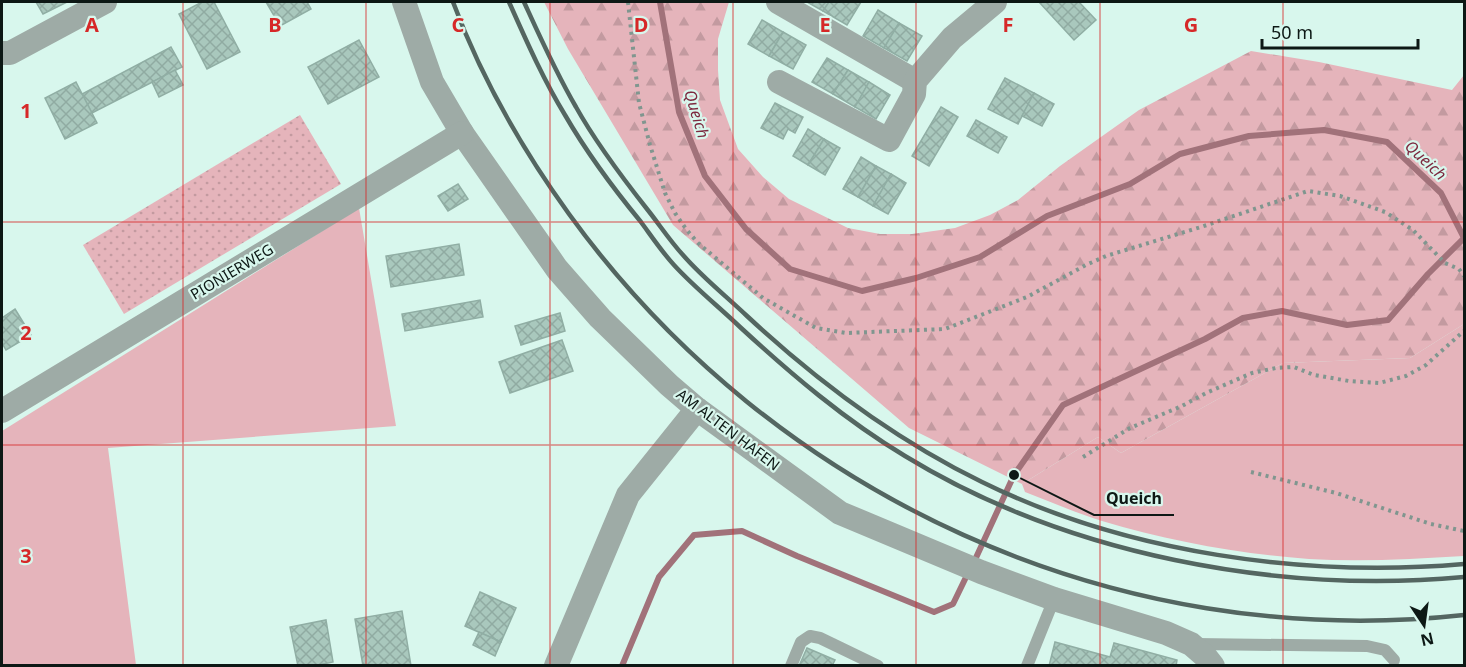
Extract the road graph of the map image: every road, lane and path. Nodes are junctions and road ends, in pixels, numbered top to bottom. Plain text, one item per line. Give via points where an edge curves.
1 (105, 2) edge
2 (404, 2) edge
3 (628, 2) edge
4 (778, 2) edge
5 (995, 2) edge
6 (2, 53) edge
7 (915, 81) junction
8 (779, 82) dead end
9 (462, 133) junction
10 (1464, 276) edge
11 (1464, 331) edge
12 (697, 410) junction
13 (2, 411) edge
14 (1083, 457) dead end
15 (1251, 472) dead end
16 (1464, 531) edge
17 (1054, 598) junction
18 (1191, 644) junction
19 (1394, 660) dead end
20 (556, 666) edge
21 (791, 666) edge
22 (878, 666) edge
23 (1027, 666) edge
24 (1213, 666) edge

1 - 6 street via 10,53
2 - 9 street, AM ALTEN HAFEN via 432,82
3 - 10 path via 639,103 665,193 675,213 698,243 763,298 816,328 846,333 945,329 1027,297 1106,256 1308,191 1340,196 1385,212 1413,230 1444,263 1459,269
4 - 7 street
5 - 7 street via 952,38
7 - 8 street via 914,94 889,140
9 - 12 street, AM ALTEN HAFEN via 557,269 600,318
9 - 13 street, PIONIERWEG
11 - 14 path via 1426,365 1406,376 1379,383 1314,375 1294,367 1252,373 1130,428
12 - 17 street, AM ALTEN HAFEN via 840,513
12 - 20 street via 628,495
15 - 16 path
17 - 18 street, AM ALTEN HAFEN
17 - 23 lane
18 - 19 lane via 1367,646 1385,650
18 - 24 street, AM ALTEN HAFEN
21 - 22 lane via 801,642 810,636

